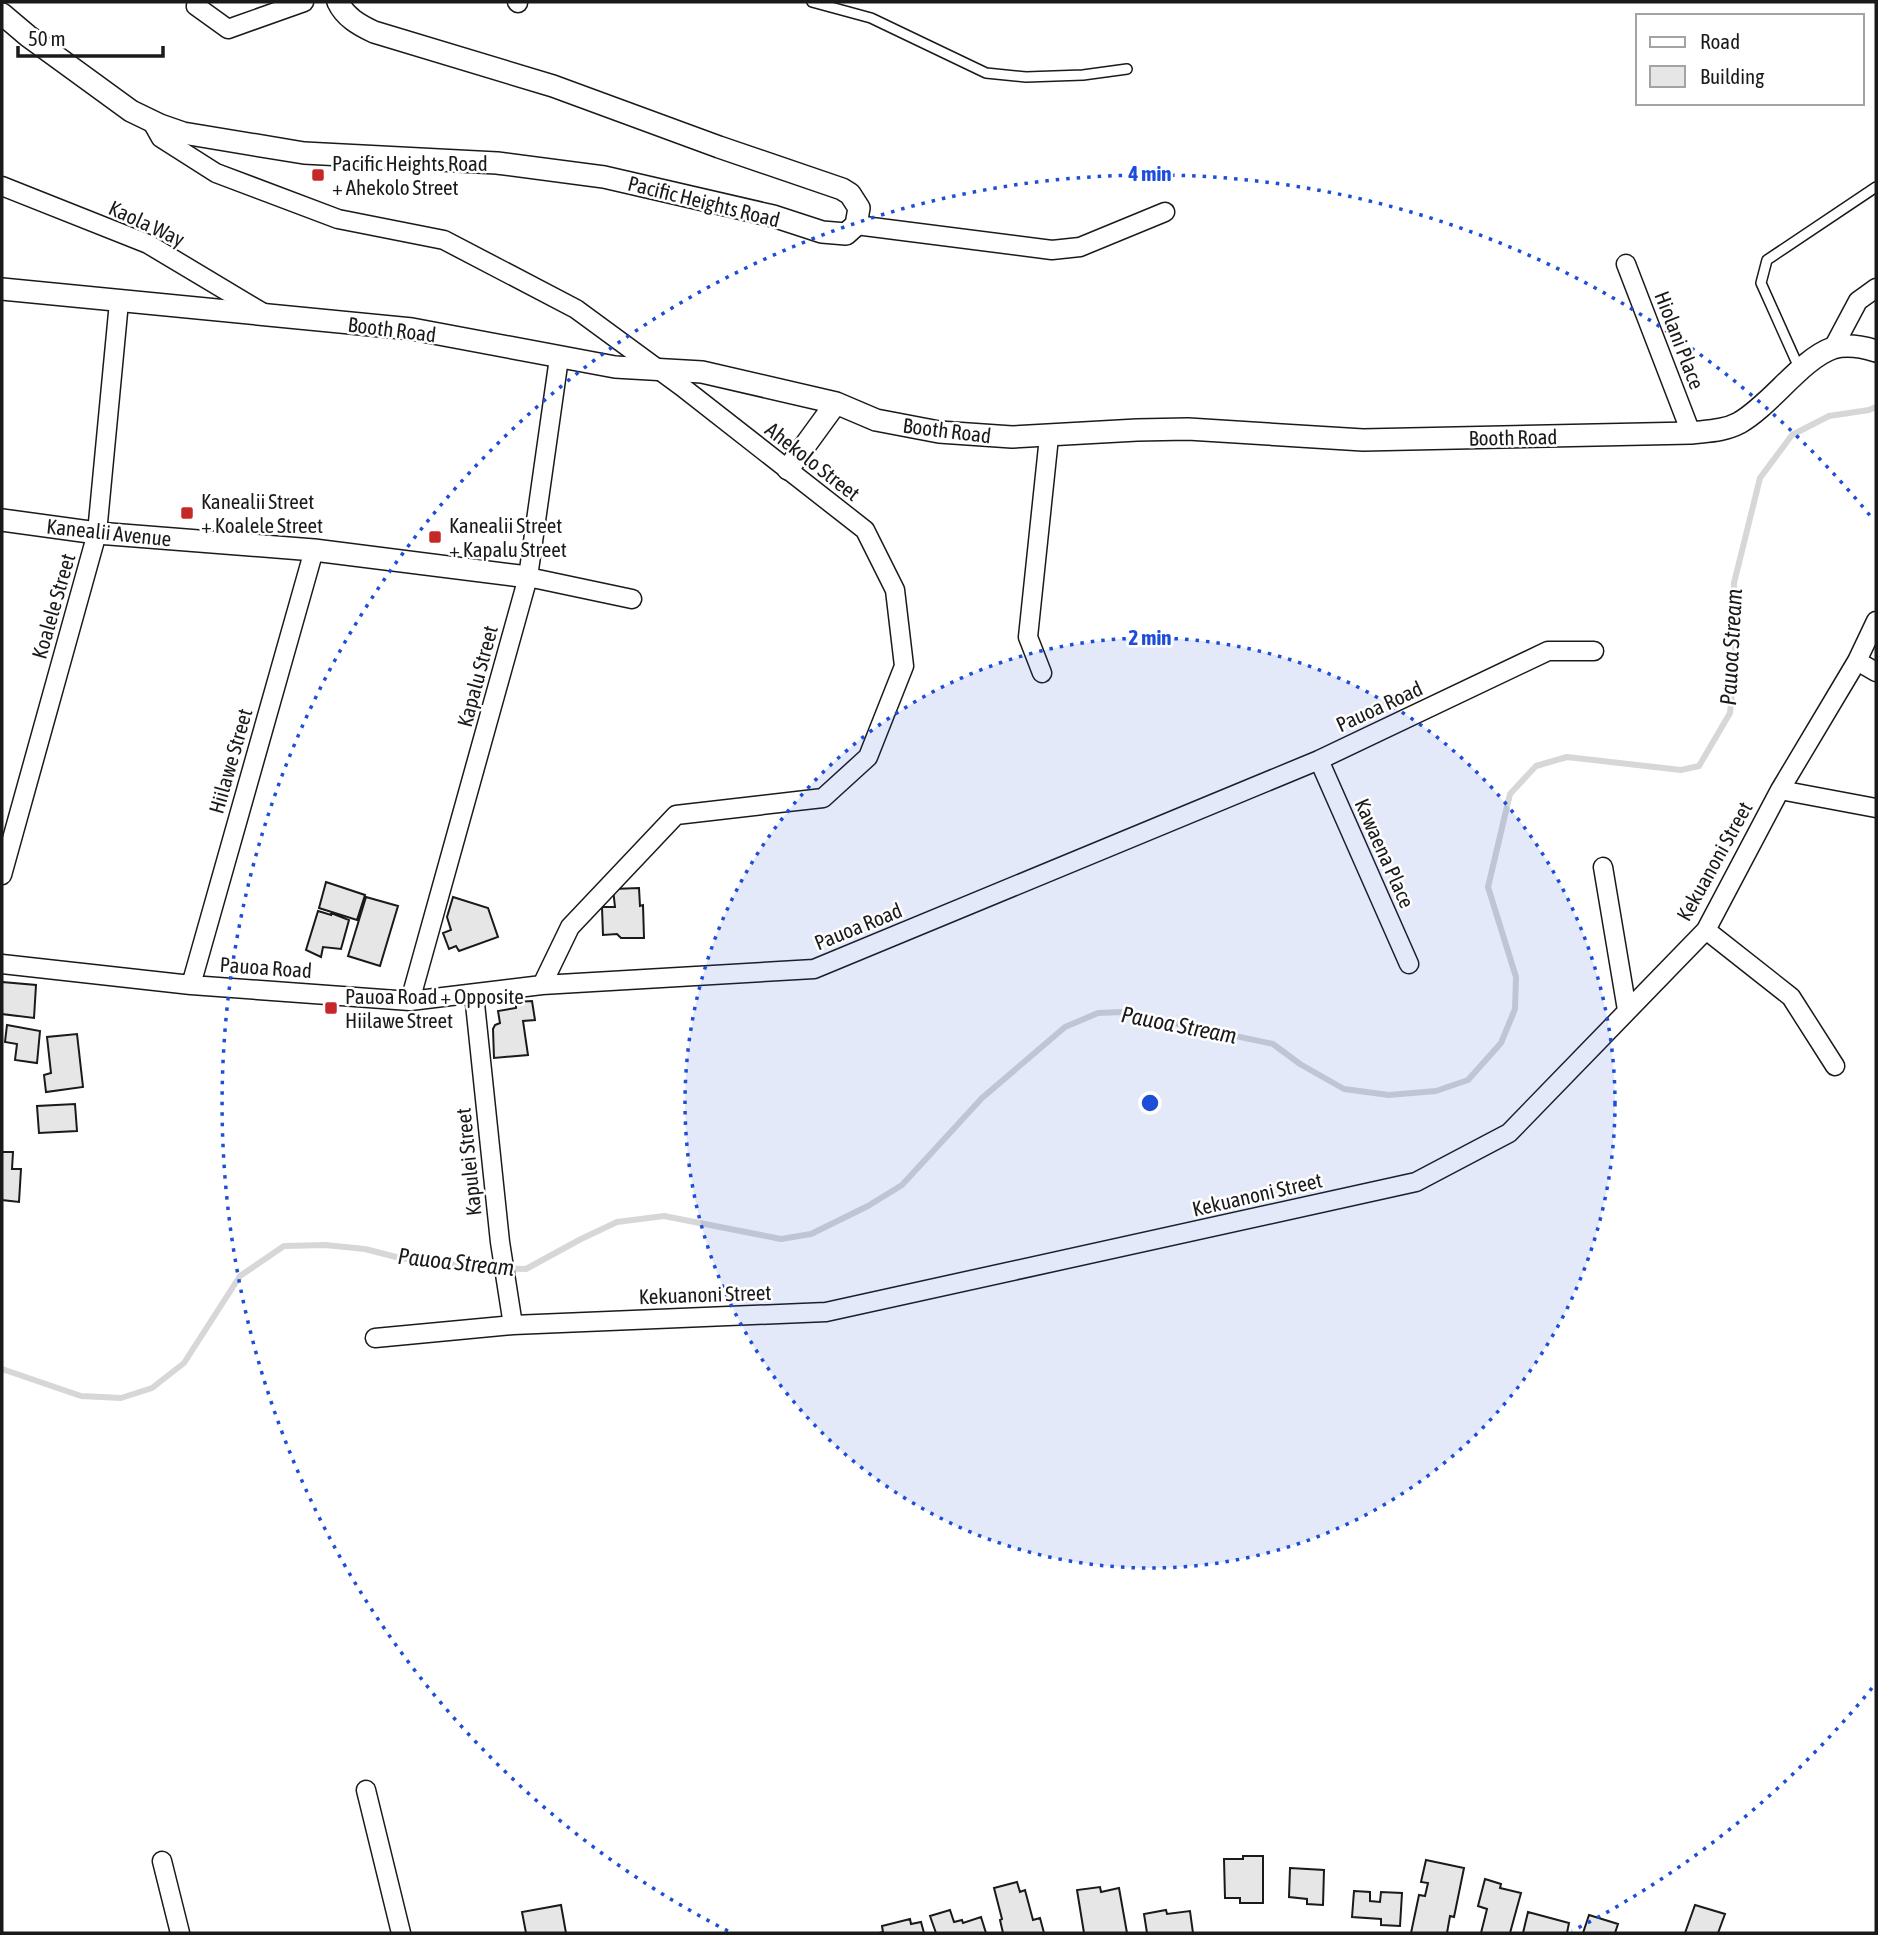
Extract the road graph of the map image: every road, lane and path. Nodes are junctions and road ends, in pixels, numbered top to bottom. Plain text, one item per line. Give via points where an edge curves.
1 (197, 2) edge
2 (304, 2) edge
3 (338, 2) edge
4 (812, 2) edge
5 (2, 14) edge
6 (1126, 69) dead end
7 (152, 122) junction
8 (2, 186) edge
9 (1876, 187) edge
10 (1166, 212) dead end
11 (856, 225) junction
12 (1626, 264) dead end
13 (1876, 288) edge
14 (2, 289) edge
15 (119, 302) junction
16 (266, 315) junction
17 (1833, 348) junction
18 (1876, 351) edge
19 (559, 358) junction
20 (661, 371) junction
21 (1800, 372) junction
22 (836, 402) junction
23 (1691, 433) junction
24 (1049, 436) junction
25 (788, 470) junction
26 (2, 520) edge
27 (97, 533) junction
28 (314, 550) junction
29 (528, 577) junction
30 (632, 599) dead end
31 (1876, 621) edge
32 (1594, 651) dead end
33 (1857, 661) junction
34 (1876, 672) edge
35 (1042, 673) dead end
36 (1319, 760) junction
37 (1780, 790) junction
38 (1876, 808) edge
39 (1604, 867) dead end
40 (2, 875) edge
41 (1706, 930) junction
42 (2, 964) edge
43 (1409, 964) dead end
44 (191, 985) junction
45 (542, 985) junction
46 (474, 994) junction
47 (410, 1000) junction
48 (1627, 1010) junction
49 (1835, 1066) dead end
50 (513, 1325) junction
51 (375, 1338) dead end
52 (366, 1790) dead end
53 (162, 1861) dead end
54 (180, 1933) edge
55 (401, 1933) edge

1 - 2 street via 196,6 228,29
3 - 11 street via 347,16 374,32 553,86 842,189 859,208
4 - 6 lane via 871,18 986,73 1083,75
5 - 7 street, Pacific Heights Road via 86,79
7 - 11 street, Pacific Heights Road via 183,133 304,153 498,163 604,177 835,234 846,234
7 - 20 street, Ahekolo Street via 160,138 216,173 338,219 444,240 576,309
8 - 16 street, Kaola Way via 148,244
9 - 21 lane via 1768,260 1761,283
10 - 11 street via 1080,247 1052,250
12 - 23 street, Hiolani Place
13 - 17 street via 1858,301
14 - 15 street, Booth Road
15 - 16 street, Booth Road
15 - 27 street, Koalele Street
16 - 19 street, Booth Road via 412,329
17 - 18 street via 1861,346
17 - 21 street, Booth Road
19 - 20 street, Booth Road
19 - 29 street, Kapalu Street
20 - 22 street, Booth Road via 702,372
20 - 25 street, Ahekolo Street
21 - 23 street, Booth Road via 1738,424
22 - 24 street, Booth Road via 876,420 939,432
22 - 25 street
23 - 24 street, Booth Road via 1363,440 1188,429
24 - 35 street via 1028,637
25 - 45 street, Ahekolo Street via 864,530 895,590 904,666 869,757 823,798 676,815 570,927
26 - 27 street, Kanealii Avenue
27 - 28 street, Kanealii Avenue
27 - 40 street, Koalele Street
28 - 29 street, Kanealii Avenue
28 - 44 street, Hiilawe Street
29 - 30 street, Kanealii Avenue
29 - 47 street, Kapalu Street
31 - 33 street, Kekuanoni Street
32 - 36 street, Pauoa Road via 1548,651
33 - 34 street
33 - 37 street, Kekuanoni Street
36 - 43 street, Kawaena Place
36 - 45 street, Pauoa Road via 814,969
37 - 38 street
37 - 41 street, Kekuanoni Street
39 - 48 street
41 - 48 street, Kekuanoni Street
41 - 49 street via 1791,997
42 - 44 street, Pauoa Road
44 - 47 street, Pauoa Road
45 - 46 street, Pauoa Road
46 - 47 street, Pauoa Road
46 - 50 street, Kapulei Street
48 - 50 street, Kekuanoni Street via 1508,1133 1416,1182 827,1312
50 - 51 street, Kekuanoni Street
52 - 55 street
53 - 54 street

